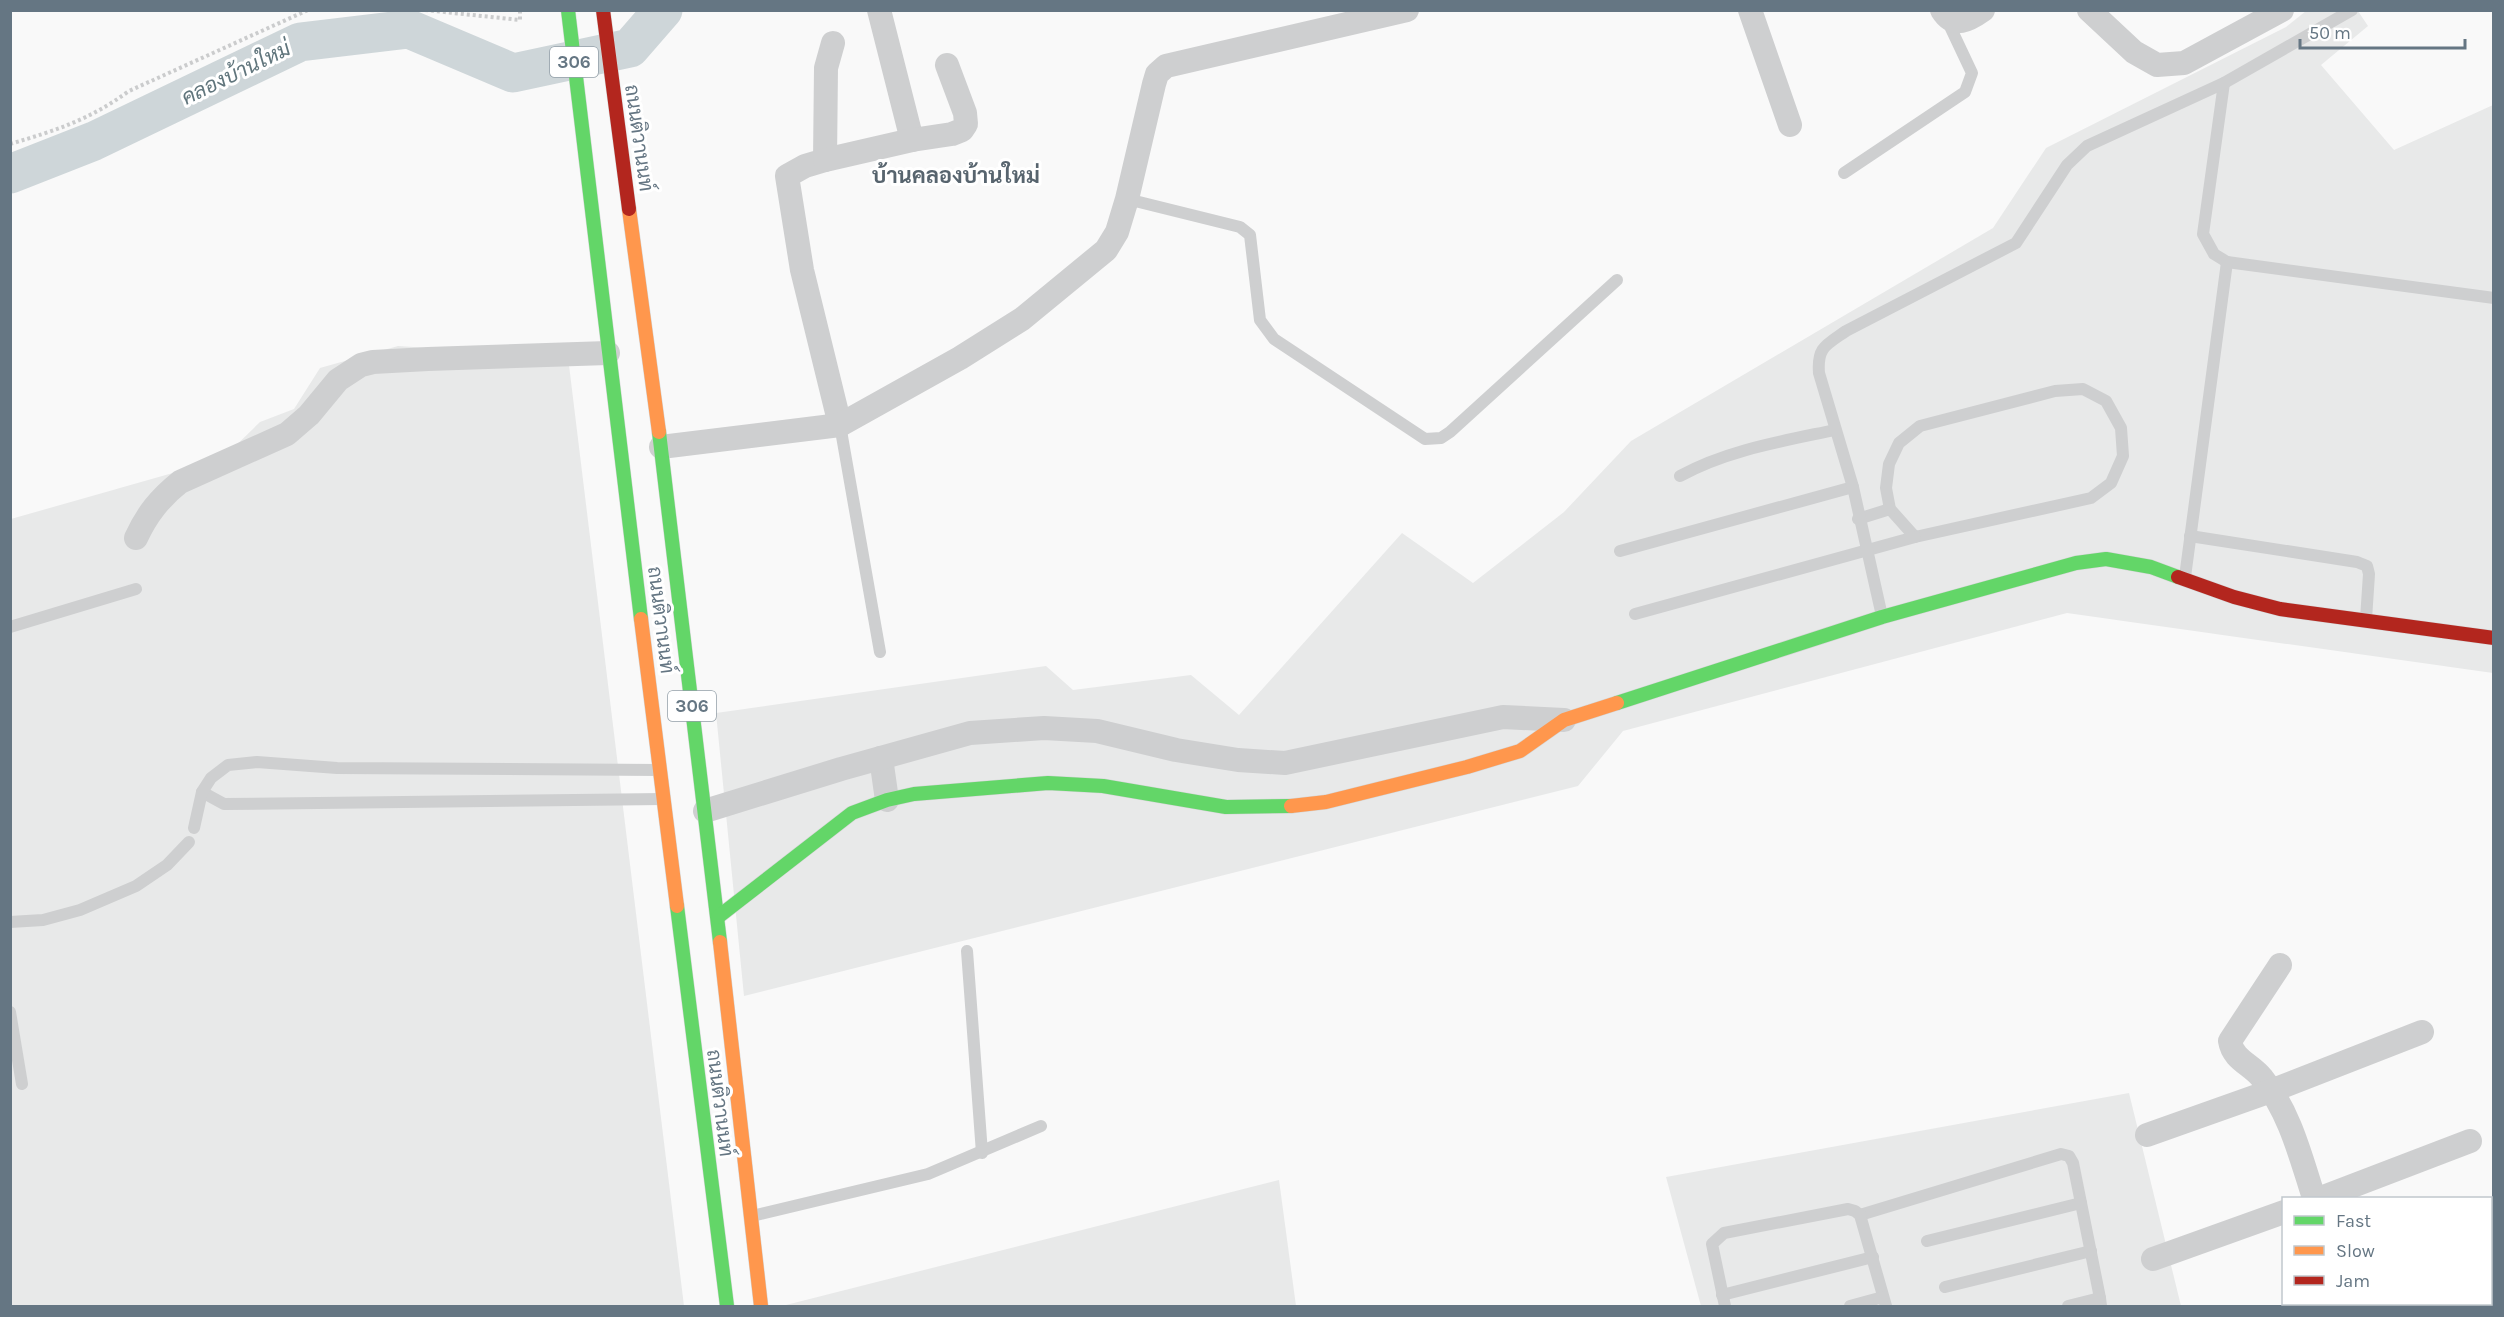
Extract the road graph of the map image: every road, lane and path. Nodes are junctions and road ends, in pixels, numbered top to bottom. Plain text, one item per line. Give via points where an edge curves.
1 (308, 10) edge
2 (425, 10) edge
3 (520, 10) edge
4 (568, 10) edge
5 (603, 10) edge
6 (879, 10) edge
7 (1407, 10) edge
8 (1750, 10) edge
9 (1983, 10) edge
10 (2089, 10) edge
11 (2282, 10) edge
12 (2352, 10) edge
13 (1944, 13) edge
14 (1333, 18) edge
15 (833, 43) dead end
16 (947, 66) dead end
17 (2224, 83) junction
18 (1790, 125) dead end
19 (912, 140) junction
20 (10, 144) edge
21 (825, 160) junction
22 (1844, 173) dead end
23 (1127, 199) junction
24 (2227, 262) junction
25 (1617, 280) dead end
26 (2493, 298) edge
27 (608, 353) junction
28 (840, 425) junction
29 (1835, 430) junction
30 (661, 447) junction
31 (1680, 476) dead end
32 (1853, 488) junction
33 (1890, 509) junction
34 (1858, 519) junction
35 (2190, 536) junction
36 (1915, 537) junction
37 (136, 538) dead end
38 (1620, 551) dead end
39 (1866, 552) junction
40 (2185, 578) junction
41 (136, 589) dead end
42 (1635, 614) dead end
43 (1882, 617) junction
44 (2366, 620) junction
45 (10, 627) edge
46 (2493, 637) edge
47 (880, 652) dead end
48 (1564, 720) junction
49 (881, 758) junction
50 (661, 770) junction
51 (202, 792) junction
52 (663, 799) junction
53 (887, 800) junction
54 (705, 811) junction
55 (194, 828) dead end
56 (189, 842) dead end
57 (718, 917) junction
58 (10, 922) edge
59 (968, 951) dead end
60 (2280, 965) dead end
61 (10, 1012) edge
62 (2422, 1032) dead end
63 (22, 1084) dead end
64 (2271, 1091) junction
65 (1041, 1126) dead end
66 (2147, 1135) dead end
67 (2470, 1141) dead end
68 (982, 1153) junction
69 (2314, 1197) edge
70 (2324, 1197) edge
71 (2081, 1203) junction
72 (2282, 1212) edge
73 (1860, 1215) junction
74 (751, 1216) junction
75 (1927, 1241) dead end
76 (2091, 1251) junction
77 (1873, 1257) junction
78 (2153, 1259) dead end
79 (1945, 1287) dead end
80 (1724, 1301) edge
81 (1885, 1302) edge
82 (2100, 1302) edge
83 (727, 1306) edge
84 (761, 1306) edge
85 (1850, 1306) edge
86 (2068, 1306) edge

1 - 20 path via 129,91 71,126
2 - 3 path via 520,20
4 - 27 main road, ถนนติวานนท์ / 306
5 - 30 main road, ถนนติวานนท์ / 306
6 - 19 street
7 - 14 street
8 - 18 street
9 - 13 street via 1965,22
10 - 11 street via 2134,52 2157,65 2184,63
12 - 17 lane
13 - 22 lane via 1972,73 1965,92
14 - 23 street via 1166,66 1157,74 1154,84
15 - 21 street via 826,68
16 - 19 street via 966,124 952,134
17 - 24 lane via 2203,234 2214,254
17 - 29 lane via 2087,146 2067,165 2016,243 1825,345 1818,357 1819,373
19 - 21 street
21 - 28 street via 787,176 802,270
23 - 25 lane via 1246,231 1250,235 1260,320 1274,339 1425,439 1441,438 1450,432
23 - 28 street via 1117,232 1106,250 1022,320
24 - 26 lane
24 - 35 lane
27 - 37 street via 361,365 338,380 309,415 275,442 180,482 146,516
27 - 50 main road, ถนนติวานนท์ / 306
28 - 30 street
28 - 47 lane
29 - 31 lane via 1754,447
29 - 32 lane
30 - 54 main road, ถนนติวานนท์ / 306
32 - 34 lane
32 - 38 lane
33 - 34 lane
33 - 36 lane
33 - 36 lane via 1886,488 1889,464 1899,443 1920,426 2055,391 2083,389 2106,401 2121,428 2122,456 2111,483 2091,498
34 - 39 lane
35 - 40 lane
35 - 44 lane via 2367,566
36 - 39 lane
39 - 42 lane
39 - 43 lane
40 - 43 main road via 2106,559 2076,562
40 - 44 main road via 2280,609
41 - 45 lane
43 - 48 main road
44 - 46 main road
48 - 49 street via 1503,717 1285,763 1176,750 1097,731 1044,728 970,733
48 - 53 main road via 1520,752 1326,802 1286,807 1226,807 1103,786 1048,783 914,794
49 - 53 street
49 - 54 street
50 - 51 lane via 337,768 257,762 228,765 211,778
50 - 52 main road, ถนนติวานนท์ / 306
51 - 52 lane via 224,804
51 - 55 lane
52 - 83 main road, ถนนติวานนท์ / 306
53 - 57 main road via 852,813
54 - 57 main road, ถนนติวานนท์ / 306
56 - 58 lane via 167,865 136,886 81,910 43,920
57 - 74 main road, ถนนติวานนท์ / 306
59 - 68 lane
60 - 64 street via 2230,1041 2236,1057 2261,1077
61 - 63 lane
62 - 64 street
64 - 66 street
64 - 69 street via 2295,1137
65 - 68 lane
67 - 70 street
68 - 74 lane via 928,1174
71 - 73 lane via 2073,1163 2061,1154
71 - 75 lane
71 - 76 lane
72 - 78 street
73 - 77 lane
73 - 80 lane via 1840,1210 1724,1233 1712,1244
74 - 84 main road, ถนนติวานนท์ / 306
76 - 79 lane
76 - 82 lane
77 - 80 lane
77 - 81 lane
81 - 85 lane
82 - 86 lane

